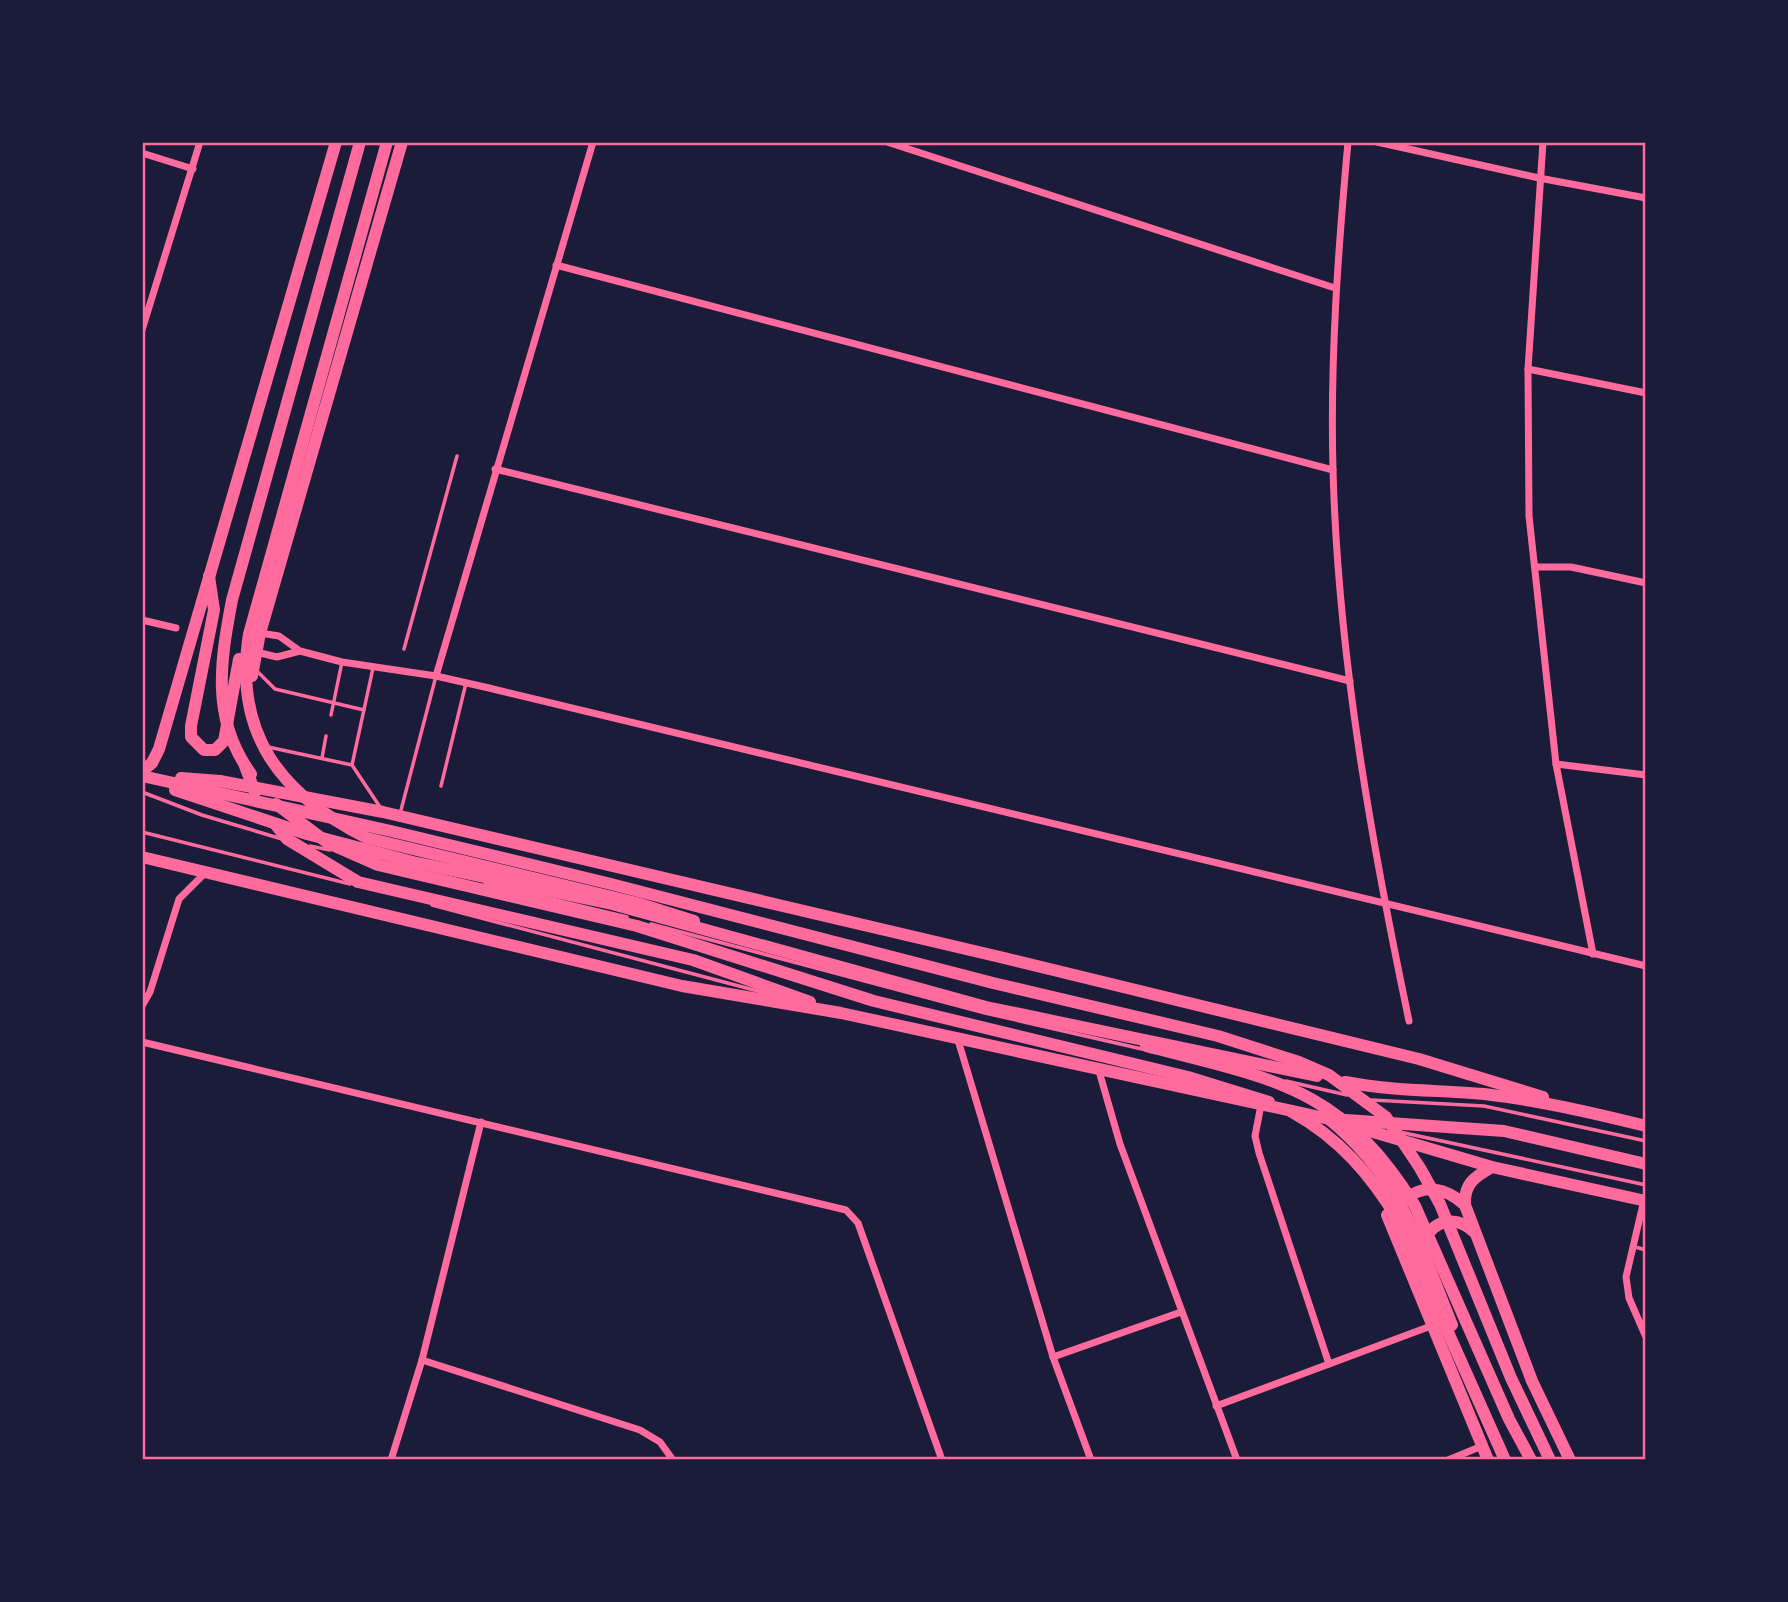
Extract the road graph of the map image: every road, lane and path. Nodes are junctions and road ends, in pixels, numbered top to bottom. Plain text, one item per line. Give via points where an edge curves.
1 (200, 142) edge
2 (336, 142) edge
3 (359, 142) edge
4 (387, 142) edge
5 (402, 142) edge
6 (593, 142) edge
7 (887, 142) edge
8 (1348, 142) edge
9 (1377, 142) edge
10 (1543, 142) edge
11 (142, 153) edge
12 (193, 169) junction
13 (1539, 178) junction
14 (1646, 198) edge
15 (556, 265) junction
16 (1335, 288) junction
17 (142, 330) edge
18 (1528, 369) junction
19 (1646, 393) edge
20 (457, 456) dead end
21 (495, 469) junction
22 (1333, 470) junction
23 (1535, 567) junction
24 (208, 574) junction
25 (1646, 583) edge
26 (273, 593) junction
27 (142, 620) edge
28 (176, 628) dead end
29 (260, 633) junction
30 (404, 649) dead end
31 (300, 651) junction
32 (256, 652) junction
33 (342, 662) junction
34 (253, 667) junction
35 (373, 668) junction
36 (436, 676) junction
37 (1350, 681) junction
38 (466, 683) junction
39 (334, 702) junction
40 (364, 710) junction
41 (331, 715) dead end
42 (326, 736) dead end
43 (267, 747) junction
44 (321, 758) junction
45 (1556, 764) junction
46 (352, 765) junction
47 (245, 766) junction
48 (142, 775) edge
49 (1646, 775) edge
50 (440, 786) dead end
51 (142, 792) edge
52 (302, 795) junction
53 (383, 812) junction
54 (400, 816) junction
55 (142, 832) edge
56 (332, 850) junction
57 (142, 857) edge
58 (206, 871) junction
59 (326, 878) junction
60 (1385, 906) junction
61 (1594, 954) junction
62 (1646, 966) edge
63 (142, 1006) edge
64 (841, 1013) junction
65 (1409, 1021) dead end
66 (958, 1040) junction
67 (142, 1042) edge
68 (1099, 1071) junction
69 (1261, 1105) junction
70 (1590, 1112) junction
71 (1329, 1119) junction
72 (481, 1122) junction
73 (1646, 1126) edge
74 (1646, 1141) edge
75 (1364, 1151) junction
76 (1646, 1164) edge
77 (1492, 1167) junction
78 (1646, 1185) edge
79 (1645, 1201) edge
80 (1401, 1202) junction
81 (1465, 1205) junction
82 (1389, 1220) junction
83 (1473, 1231) junction
84 (1633, 1246) junction
85 (1422, 1250) junction
86 (1646, 1250) edge
87 (1181, 1312) junction
88 (1431, 1326) junction
89 (1646, 1337) edge
90 (1053, 1357) junction
91 (422, 1360) junction
92 (1329, 1364) junction
93 (1216, 1406) junction
94 (1482, 1446) junction
95 (391, 1460) edge
96 (673, 1460) edge
97 (942, 1460) edge
98 (1091, 1460) edge
99 (1237, 1460) edge
100 (1448, 1460) edge
101 (1488, 1460) edge
102 (1508, 1460) edge
103 (1531, 1460) edge
104 (1550, 1460) edge
105 (1570, 1460) edge

1 - 12 street
2 - 24 main road
3 - 47 main road via 232,600 220,686 228,732
4 - 103 main road via 245,657 244,683 254,726 295,790 337,823 385,844 637,903 869,972 1266,1077 1303,1092 1363,1136 1404,1187
5 - 26 main road
6 - 15 street
7 - 16 street
8 - 16 street
9 - 13 street
10 - 13 street
11 - 12 street
12 - 17 street
13 - 14 street
13 - 18 street
15 - 21 street
15 - 22 street
16 - 22 street
18 - 19 street
18 - 23 street via 1529,516
20 - 30 lane
21 - 36 street
21 - 37 street
22 - 37 street
23 - 25 street via 1571,566
23 - 45 street
24 - 26 main road via 214,610 191,726 191,737 204,750 215,750 224,741 246,626 251,614
24 - 48 main road via 159,749
26 - 29 main road
27 - 28 street
29 - 31 street via 279,636
29 - 32 main road
31 - 32 street via 276,656
31 - 33 street
32 - 34 main road
33 - 35 street
33 - 39 lane
34 - 39 lane via 275,689
34 - 43 main road via 251,701
35 - 36 street
35 - 40 lane
36 - 38 street
36 - 54 lane
37 - 60 street
38 - 50 lane
38 - 60 street
39 - 40 lane
39 - 41 lane
40 - 46 lane
42 - 44 lane
43 - 44 lane
43 - 52 main road
44 - 46 lane
45 - 49 street
45 - 61 street
46 - 53 lane
47 - 64 main road via 262,807 287,839 358,882 693,960
47 - 102 main road via 276,804 358,859 637,926 874,1001 1215,1084 1294,1113 1347,1152 1385,1198
48 - 52 main road via 220,781
48 - 70 main road via 307,834 413,862 611,904 986,1007 1380,1089 1485,1094
48 - 104 main road via 573,874 1266,1050 1329,1075 1386,1117 1440,1204
51 - 56 lane via 232,825
52 - 53 main road
53 - 54 main road
54 - 70 main road via 1419,1059
55 - 59 lane
56 - 59 lane via 317,860 319,874
56 - 74 lane via 607,912 985,1013 1381,1103 1484,1107
57 - 58 main road
58 - 63 street via 179,899
58 - 64 main road via 498,945 682,986
59 - 64 lane
60 - 61 street
60 - 65 street
61 - 62 street
64 - 66 main road
66 - 68 main road
66 - 90 street
67 - 72 street
68 - 69 main road
68 - 87 street via 1120,1144
69 - 71 main road
69 - 92 street via 1255,1136 1259,1153
70 - 73 main road
71 - 75 main road
71 - 76 main road via 1504,1131
71 - 77 main road
71 - 78 lane
72 - 91 street
72 - 97 street via 846,1210 858,1223
75 - 80 main road
75 - 82 main road
77 - 79 main road
77 - 81 main road via 1466,1187
79 - 84 street
80 - 81 main road via 1415,1193 1439,1190
80 - 82 main road
80 - 85 main road
81 - 83 main road
82 - 88 main road
83 - 85 main road via 1462,1223 1441,1223 1426,1236
83 - 105 main road via 1532,1381
84 - 86 lane
84 - 89 street via 1627,1287
85 - 102 main road
87 - 90 street
87 - 93 street
88 - 92 street
88 - 94 main road
90 - 98 street
91 - 95 street
91 - 96 street via 640,1430 660,1442
92 - 93 street
93 - 99 street
94 - 100 street
94 - 101 main road

